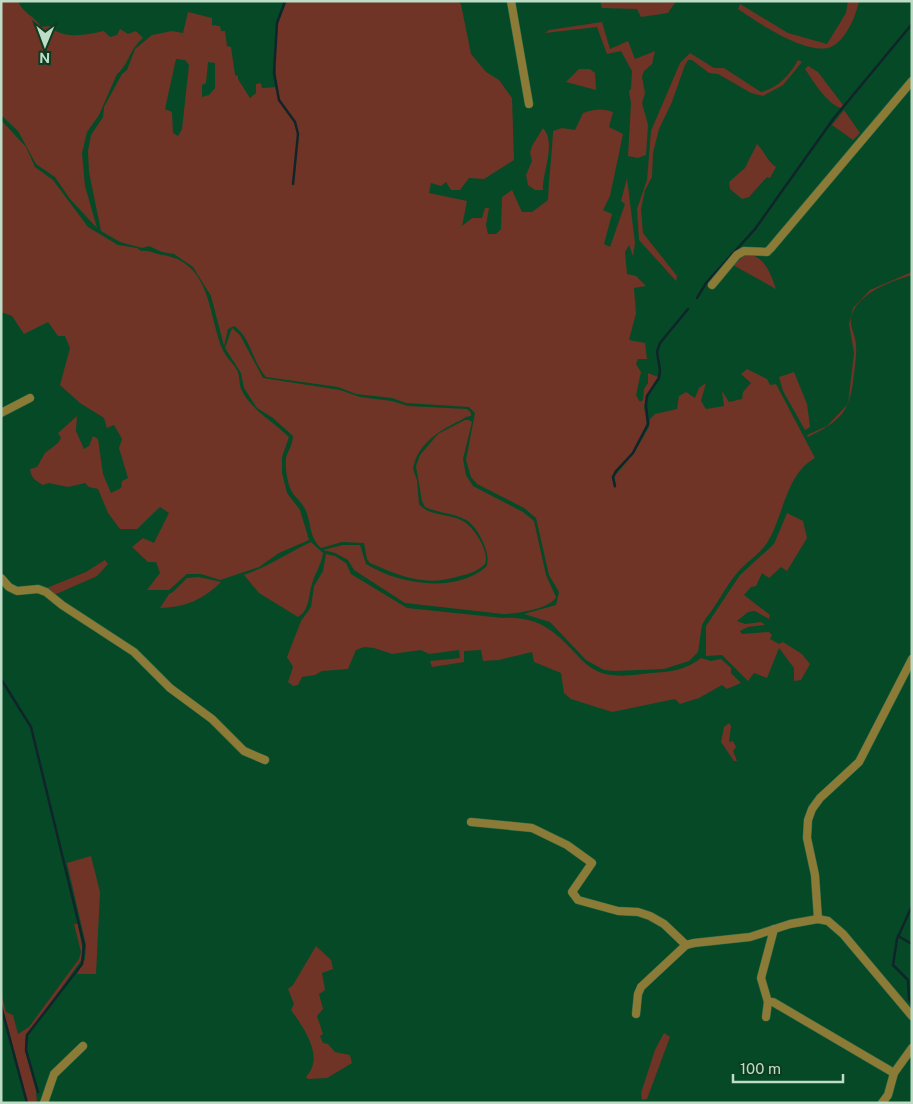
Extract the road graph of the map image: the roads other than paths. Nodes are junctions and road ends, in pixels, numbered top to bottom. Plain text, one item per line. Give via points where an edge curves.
1 (511, 1) edge
2 (912, 81) edge
3 (530, 104) dead end
4 (712, 285) dead end
5 (30, 398) dead end
6 (1, 413) edge
7 (1, 578) edge
8 (912, 659) edge
9 (265, 760) dead end
10 (471, 822) dead end
11 (818, 919) junction
12 (774, 929) junction
13 (686, 945) junction
14 (768, 1002) junction
15 (636, 1014) dead end
16 (912, 1016) edge
17 (766, 1017) dead end
18 (83, 1046) dead end
19 (912, 1048) edge
20 (894, 1074) junction
21 (44, 1103) edge
22 (882, 1103) edge

1 - 3 street
2 - 4 street via 771,248 767,252 744,251 737,255
5 - 6 street
7 - 9 street via 9,588 17,591 38,589 46,592 134,652 170,688 212,719 244,751
8 - 11 street via 864,753 851,771 820,798 810,815 807,838 815,875
10 - 13 street via 532,828 566,845 592,863 572,892 578,900 650,916 664,924
11 - 12 street
11 - 16 street via 836,926
12 - 13 street via 750,937
12 - 14 street via 761,978
13 - 15 street via 641,987
14 - 17 street
14 - 20 street
18 - 21 street via 54,1074
19 - 20 street
20 - 22 street

